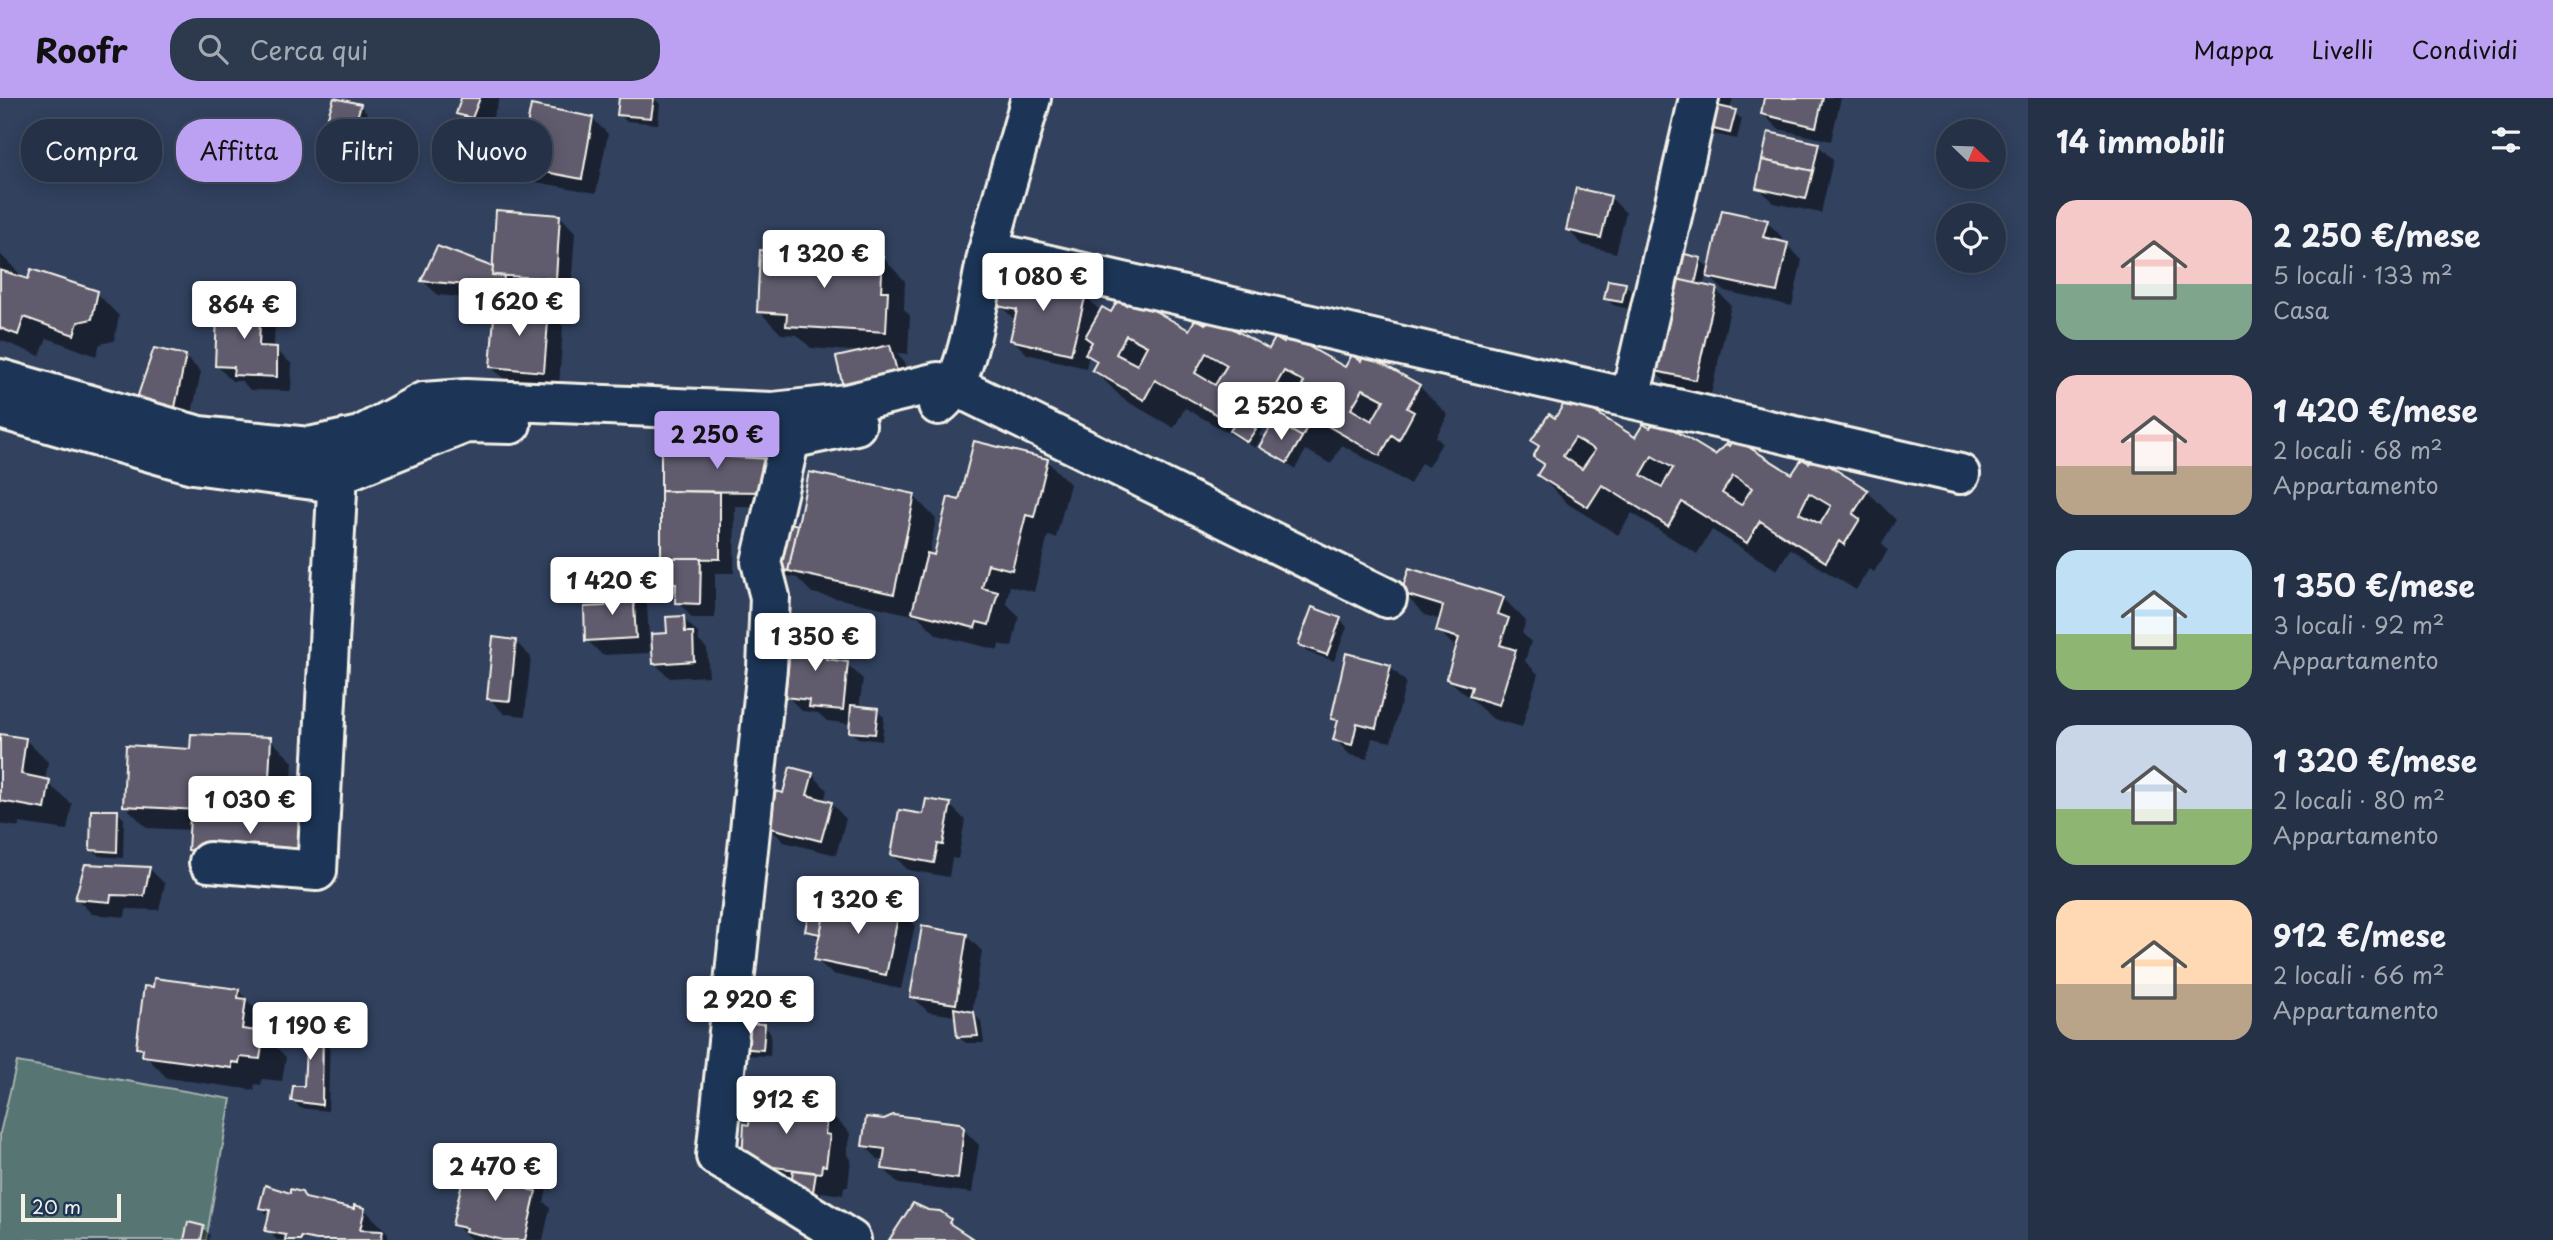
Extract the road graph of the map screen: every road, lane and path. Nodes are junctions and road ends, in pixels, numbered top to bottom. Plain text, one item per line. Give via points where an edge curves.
1 (1031, 98) edge
2 (1699, 98) edge
3 (988, 251) junction
4 (1635, 377) dead end
5 (0, 379) edge
6 (953, 385) junction
7 (0, 409) edge
8 (790, 439) junction
9 (338, 473) junction
10 (1960, 474) dead end
11 (1387, 598) dead end
12 (209, 862) dead end
13 (851, 1240) edge

1 - 3 street
2 - 4 street
3 - 6 street via 972,328
3 - 10 street
5 - 6 street via 199,436 309,447 360,436 423,402 466,399 774,412 847,404 938,382
6 - 8 street via 943,401 929,410
6 - 11 street
7 - 9 street via 193,464 321,481
8 - 9 street via 466,423
8 - 13 street via 761,562 770,597 767,668 716,1156
9 - 12 street via 317,872

